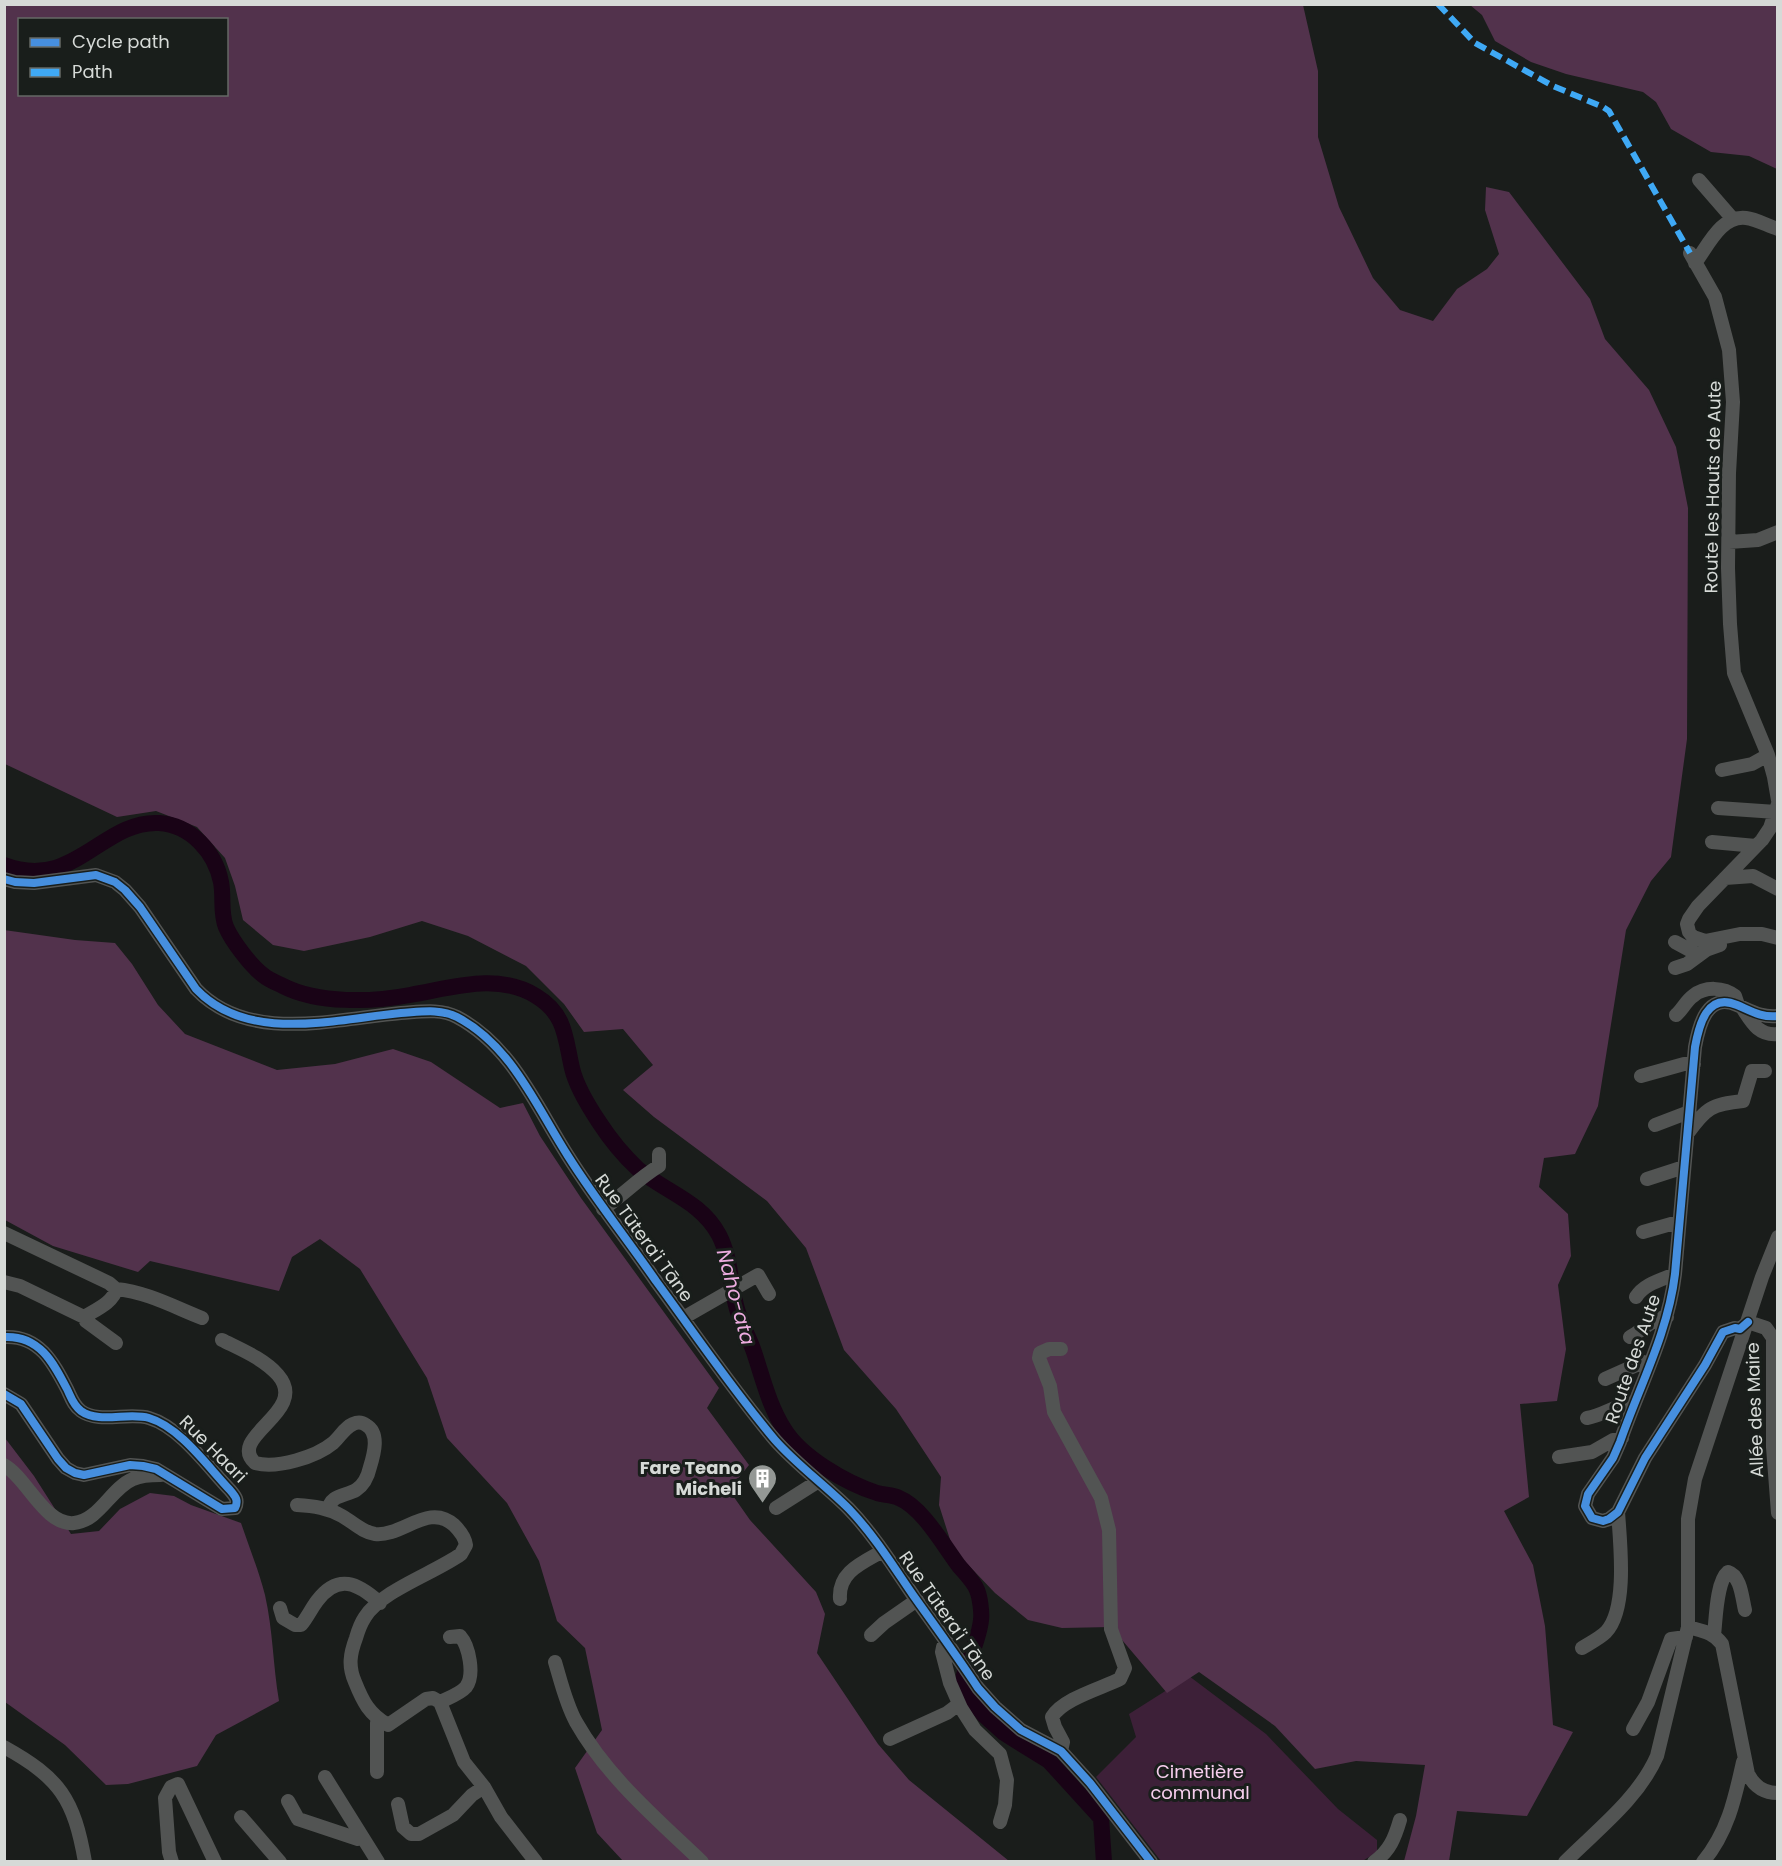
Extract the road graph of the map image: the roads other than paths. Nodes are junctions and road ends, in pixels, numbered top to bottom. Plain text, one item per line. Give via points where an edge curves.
1 (1699, 180) dead end
2 (1732, 218) junction
3 (1778, 229) edge
4 (1778, 532) edge
5 (1729, 543) junction
6 (1768, 755) junction
7 (1722, 770) dead end
8 (1777, 805) edge
9 (1718, 808) dead end
10 (1712, 842) dead end
11 (1756, 846) junction
12 (1725, 878) junction
13 (4, 879) edge
14 (1778, 889) edge
15 (1724, 938) junction
16 (1778, 938) edge
17 (1675, 942) dead end
18 (1699, 955) junction
19 (1675, 968) dead end
20 (1740, 1006) junction
21 (1676, 1015) dead end
22 (1778, 1016) edge
23 (1778, 1034) edge
24 (1694, 1064) junction
25 (1765, 1071) dead end
26 (1641, 1076) dead end
27 (1689, 1112) junction
28 (1655, 1125) dead end
29 (1687, 1135) junction
30 (659, 1154) dead end
31 (1684, 1167) junction
32 (1647, 1179) dead end
33 (603, 1209) junction
34 (1678, 1222) junction
35 (1643, 1232) dead end
36 (4, 1233) edge
37 (1776, 1243) edge
38 (1675, 1274) junction
39 (4, 1282) edge
40 (116, 1289) junction
41 (769, 1294) dead end
42 (1636, 1297) dead end
43 (84, 1317) junction
44 (1667, 1317) junction
45 (202, 1318) dead end
46 (683, 1318) junction
47 (1748, 1322) junction
48 (4, 1336) edge
49 (1630, 1336) dead end
50 (222, 1340) dead end
51 (116, 1343) dead end
52 (1061, 1349) dead end
53 (1650, 1364) junction
54 (1605, 1379) dead end
55 (4, 1394) edge
56 (1635, 1402) junction
57 (1587, 1418) dead end
58 (1622, 1438) junction
59 (1559, 1457) dead end
60 (4, 1465) edge
61 (163, 1475) junction
62 (817, 1482) junction
63 (297, 1505) dead end
64 (776, 1508) dead end
65 (329, 1510) junction
66 (1618, 1512) junction
67 (1778, 1513) edge
68 (883, 1551) junction
69 (840, 1599) dead end
70 (917, 1600) junction
71 (380, 1603) junction
72 (280, 1608) dead end
73 (1744, 1610) dead end
74 (1687, 1632) junction
75 (871, 1635) dead end
76 (1714, 1635) junction
77 (450, 1637) dead end
78 (948, 1643) junction
79 (1582, 1648) dead end
80 (555, 1662) dead end
81 (440, 1702) junction
82 (959, 1704) junction
83 (379, 1720) junction
84 (1633, 1729) dead end
85 (890, 1739) dead end
86 (4, 1747) edge
87 (1061, 1750) junction
88 (1745, 1755) junction
89 (377, 1772) dead end
90 (325, 1777) dead end
91 (484, 1787) junction
92 (1778, 1793) edge
93 (288, 1800) dead end
94 (398, 1804) dead end
95 (241, 1817) dead end
96 (1400, 1820) dead end
97 (1000, 1822) dead end
98 (363, 1838) junction
99 (86, 1862) edge
100 (172, 1862) edge
101 (215, 1862) edge
102 (280, 1862) edge
103 (378, 1862) edge
104 (536, 1862) edge
105 (702, 1862) edge
106 (1151, 1862) edge
107 (1374, 1862) edge
108 (1565, 1862) edge
109 (1703, 1862) edge

1 - 2 street
2 - 3 street via 1747,218
2 - 5 street, Route les Hauts de Aute via 1693,258 1715,297 1732,373
4 - 5 street via 1758,540
5 - 6 street, Route les Hauts de Aute via 1734,673
6 - 7 street via 1752,764
6 - 8 street
8 - 9 street
8 - 11 street via 1770,828
10 - 11 street
11 - 12 street
12 - 14 street via 1753,876
12 - 15 street via 1687,924 1698,940
13 - 33 street, Rue Tūtera'i Tāne via 34,883 96,875 115,882 140,907 196,989 240,1016 296,1024 417,1012 439,1011 456,1016 486,1037 510,1063
15 - 16 street via 1762,934
15 - 18 street via 1721,945
17 - 18 street
18 - 19 street
20 - 21 street via 1730,992 1711,989 1692,997
20 - 22 street via 1764,1016
20 - 23 street via 1760,1031
20 - 24 street, Route des Aute via 1718,1005 1704,1015
24 - 26 street
24 - 27 street, Route des Aute
25 - 29 street via 1752,1071 1743,1101 1707,1109
27 - 28 street
27 - 29 street, Route des Aute
29 - 31 street, Route des Aute
30 - 33 street via 659,1166
31 - 32 street
31 - 34 street, Route des Aute
33 - 46 street, Rue Tūtera'i Tāne
34 - 35 street
34 - 38 street, Route des Aute
36 - 40 street via 109,1282
37 - 47 street
38 - 42 street via 1640,1290
38 - 44 street, Route des Aute
39 - 43 street
40 - 43 street via 110,1300
40 - 45 street via 149,1295
41 - 46 street via 758,1275
43 - 51 street
44 - 49 street
44 - 53 street, Route des Aute
46 - 62 street, Rue Tūtera'i Tāne via 776,1442
47 - 66 street via 1740,1329 1723,1332 1646,1458
47 - 67 street, Allée des Maire via 1766,1328 1773,1338 1773,1447
47 - 74 street via 1690,1498
48 - 61 street, Rue Haari via 23,1339 45,1351 75,1406 84,1413 95,1417 129,1415 162,1424 230,1490 236,1497 235,1508 222,1509
50 - 65 street via 260,1360 284,1384 285,1398 280,1408 249,1446 255,1463 282,1463 315,1454 355,1423 372,1431 374,1450 366,1480 356,1490 333,1500
52 - 87 street via 1049,1349 1040,1353 1039,1358 1050,1386 1054,1412 1101,1498 1108,1530 1111,1629 1125,1668 1120,1679 1054,1713 1055,1727 1063,1742
53 - 54 street via 1642,1362
53 - 56 street, Route des Aute
55 - 61 street, Rue Haari via 21,1404 58,1459 75,1473 144,1466
56 - 57 street via 1622,1403
56 - 58 street, Route des Aute
58 - 59 street via 1592,1452
58 - 66 street, Route des Aute via 1588,1494 1586,1506 1597,1520 1609,1519
60 - 61 street via 53,1516 71,1524 90,1516 132,1479
62 - 64 street
62 - 68 street, Rue Tūtera'i Tāne via 849,1509
63 - 65 street
65 - 71 street via 376,1534 424,1519 441,1518 453,1524 464,1538 465,1547 458,1556
66 - 79 street via 1619,1598 1614,1618 1605,1632
68 - 69 street via 850,1571 839,1587
68 - 70 street, Rue Tūtera'i Tāne
70 - 75 street
70 - 78 street, Rue Tūtera'i Tāne
71 - 72 street via 355,1584 342,1584 323,1594 301,1625 288,1623
71 - 83 street via 364,1618 350,1662 362,1697
73 - 76 street via 1737,1580 1728,1572 1721,1583
74 - 76 street
74 - 84 street via 1671,1639 1648,1702
74 - 108 street via 1652,1768 1638,1789
76 - 88 street via 1722,1644
77 - 81 street via 460,1636 465,1642 470,1676 462,1690
78 - 82 street via 942,1652
78 - 87 street, Rue Tūtera'i Tāne via 994,1707 1021,1730
80 - 105 street via 571,1711 584,1734 642,1805
81 - 83 street via 426,1699 388,1725
81 - 91 street via 464,1762
82 - 85 street
82 - 97 street via 975,1730 1000,1754 1007,1780
83 - 89 street
86 - 99 street via 38,1767 60,1788 74,1814
87 - 106 street, Rue Tūtera'i Tāne
88 - 92 street via 1752,1781 1762,1790
88 - 109 street via 1731,1812
90 - 98 street
91 - 94 street via 453,1815 419,1834 411,1834 403,1827
91 - 104 street
93 - 98 street via 298,1819
95 - 102 street
96 - 107 street via 1389,1848
98 - 103 street
100 - 101 street via 165,1798 171,1787 178,1784

